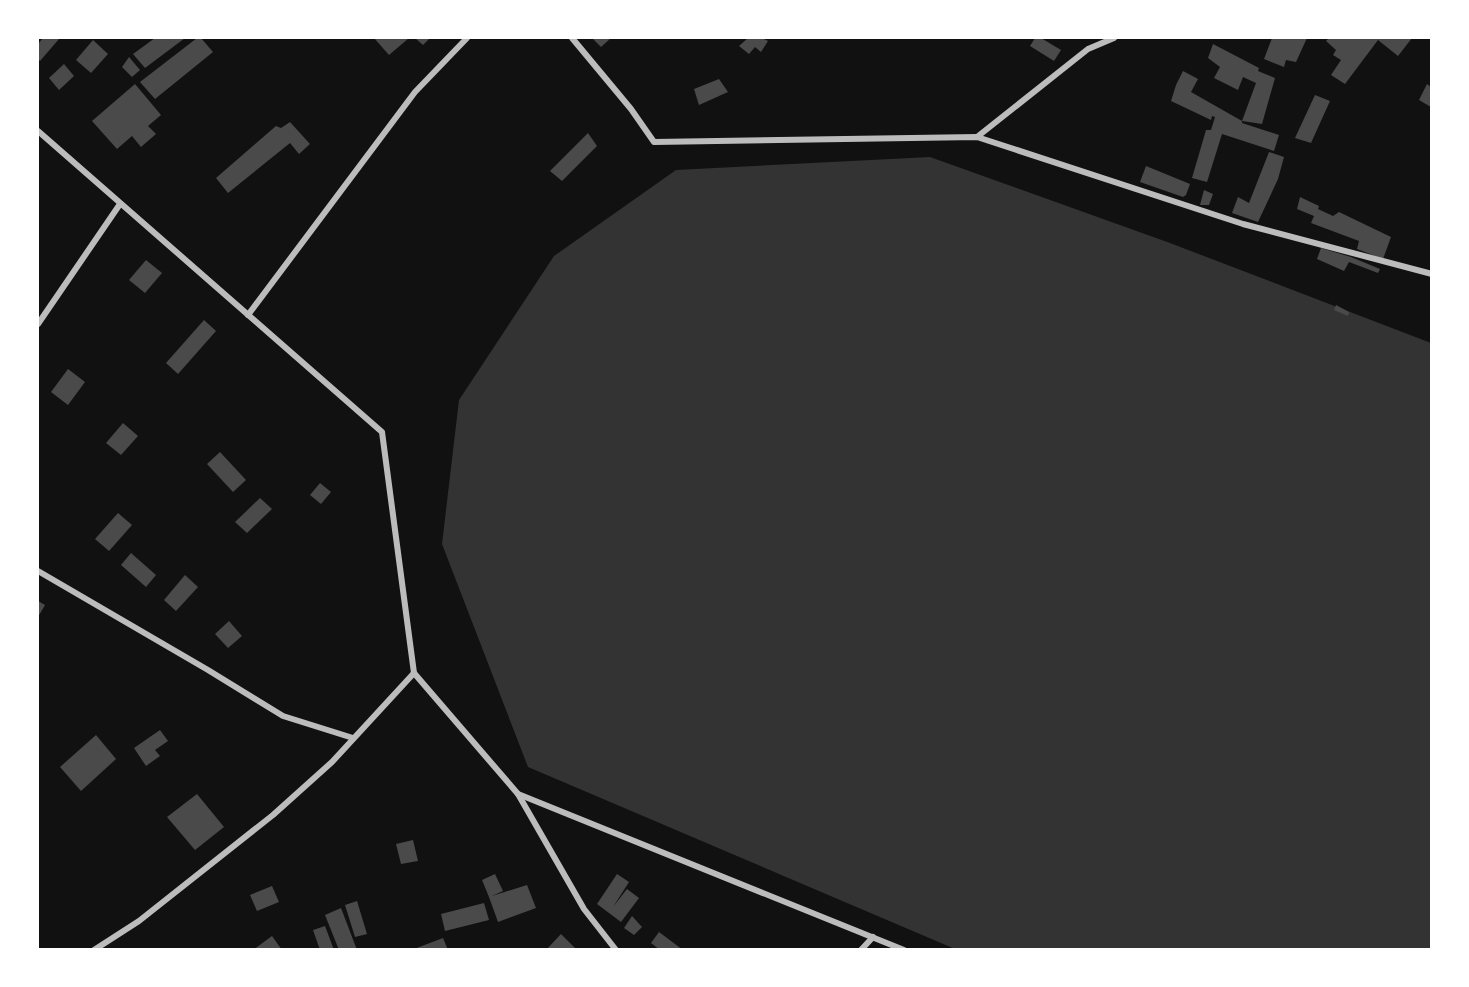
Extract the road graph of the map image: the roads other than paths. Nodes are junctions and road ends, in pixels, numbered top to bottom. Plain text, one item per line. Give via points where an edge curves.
1 (467, 38) edge
2 (572, 38) edge
3 (1114, 38) edge
4 (38, 131) edge
5 (977, 137) junction
6 (120, 204) junction
7 (1431, 274) edge
8 (248, 315) junction
9 (38, 324) edge
10 (38, 571) edge
11 (414, 673) junction
12 (353, 738) junction
13 (518, 794) junction
14 (873, 937) junction
15 (94, 950) edge
16 (616, 950) edge
17 (861, 950) edge
18 (904, 950) edge

1 - 8 street via 415,92
2 - 5 street via 654,142
3 - 5 street via 1089,49
4 - 6 street
5 - 7 street via 1243,224
6 - 8 street
6 - 9 street
8 - 11 street via 382,432
10 - 12 street via 283,716
11 - 12 street
11 - 13 street
12 - 15 street via 273,814 139,921
13 - 14 street
13 - 16 street via 584,909
14 - 17 street
14 - 18 street

